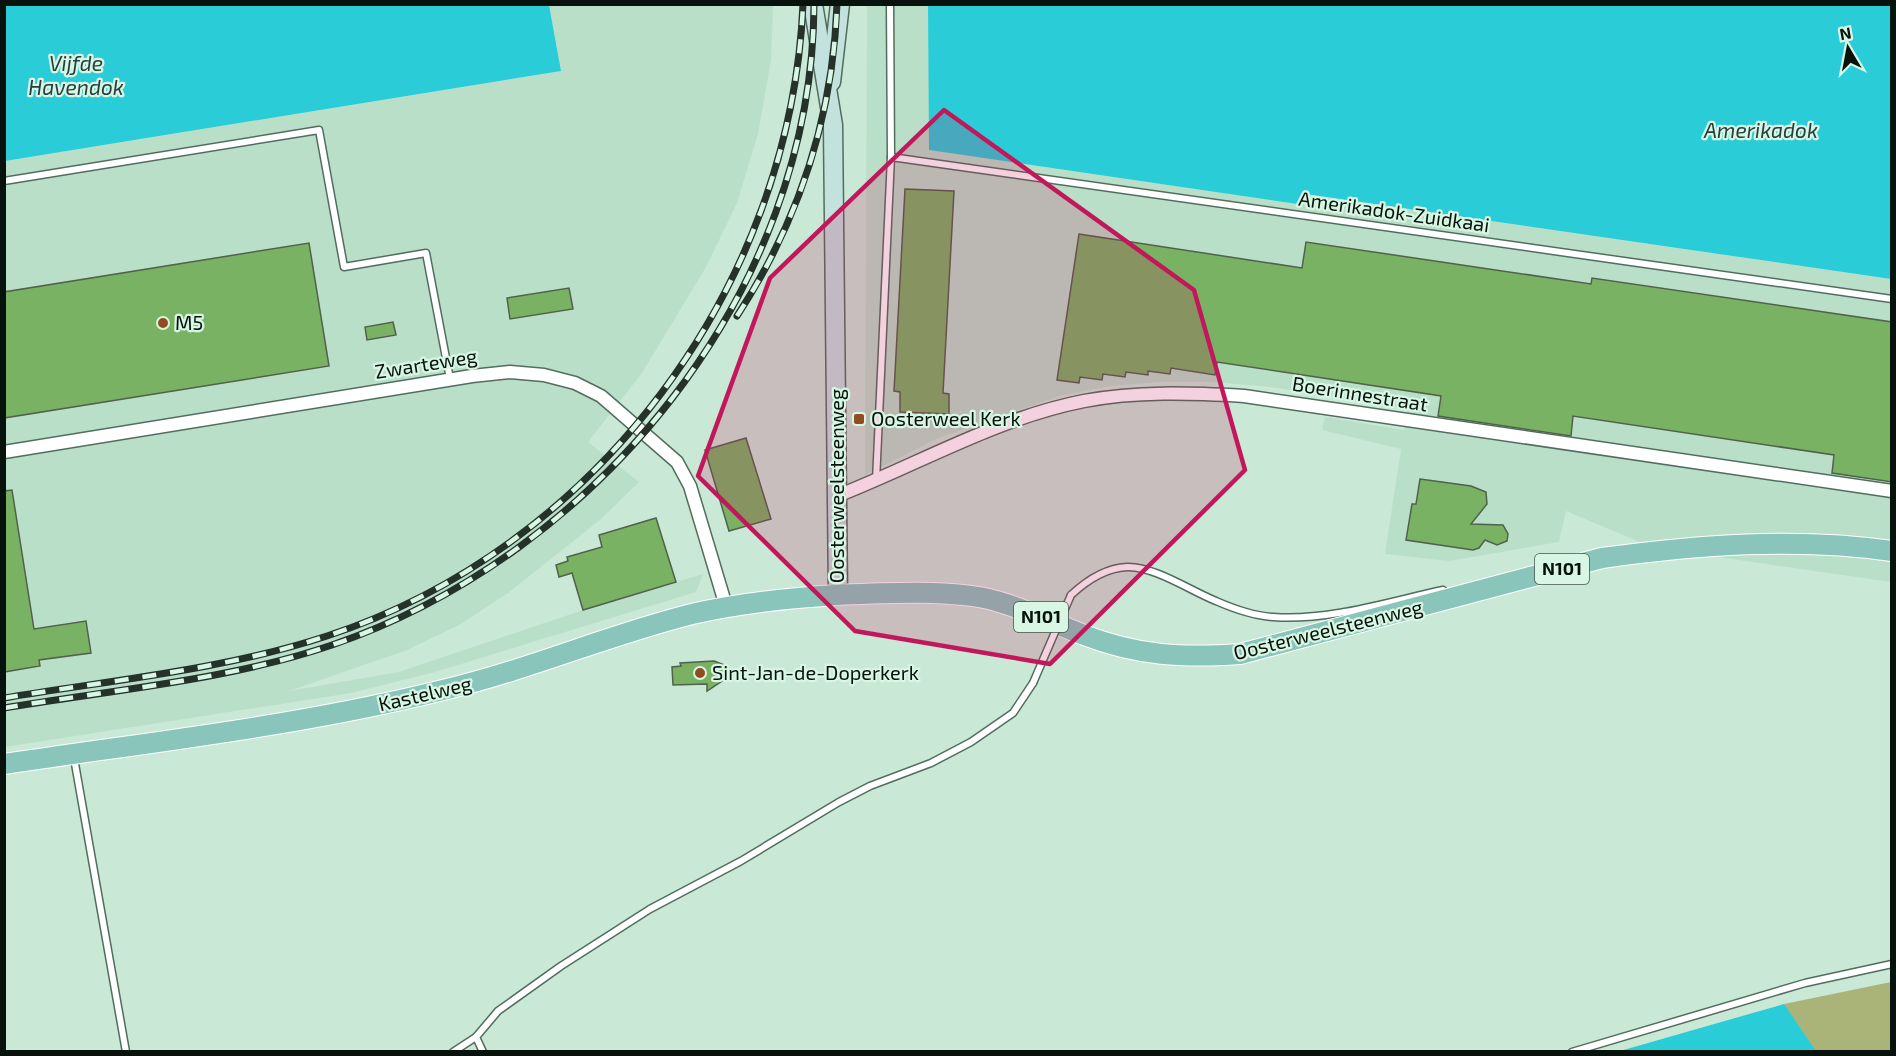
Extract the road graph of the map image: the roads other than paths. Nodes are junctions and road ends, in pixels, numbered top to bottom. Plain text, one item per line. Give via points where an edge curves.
1 (813, 4) edge
2 (840, 4) edge
3 (890, 4) edge
4 (829, 92) junction
5 (891, 157) junction
6 (4, 182) edge
7 (1892, 299) edge
8 (450, 380) junction
9 (4, 452) edge
10 (876, 482) junction
11 (1892, 491) edge
12 (837, 496) junction
13 (1810, 545) junction
14 (1892, 550) edge
15 (1468, 585) dead end
16 (1457, 587) dead end
17 (838, 595) junction
18 (726, 606) junction
19 (73, 754) junction
20 (4, 764) edge
21 (1892, 964) edge
22 (476, 1037) junction
23 (126, 1052) edge
24 (453, 1052) edge
25 (483, 1052) edge
26 (1572, 1052) edge

1 - 4 main road, Oosterweelsteenweg
2 - 4 main road, Oosterweelsteenweg
3 - 5 lane
4 - 12 main road, Oosterweelsteenweg
5 - 7 lane, Amerikadok-Zuidkaai
5 - 10 lane
6 - 8 lane via 319,130 344,267 426,253
8 - 9 street, Zwarteweg
8 - 18 street, Zwarteweg via 510,372 544,375 601,396 677,462 690,486
10 - 11 street, Boerinnestraat via 1000,425 1045,411 1085,401 1178,393 1244,396
10 - 12 street, Boerinnestraat
12 - 17 main road, Oosterweelsteenweg
13 - 14 main road, Oosterweelsteenweg / N101
13 - 15 lane via 1695,540 1610,551
13 - 17 main road, Oosterweelsteenweg / N101 via 1654,551 1602,558 1240,654 1209,656 1145,653 1087,636 992,599
16 - 22 lane, bridge via 1317,618 1270,617 1218,603 1160,575 1128,567 1100,574 1071,595 1033,683 1013,713 971,742 839,802 741,861 650,909 498,1011
17 - 18 main road, Kastelweg
18 - 19 main road, Kastelweg via 411,698 340,713
19 - 20 main road, Kastelweg
19 - 23 lane
21 - 26 lane via 1805,983
22 - 24 lane
22 - 25 lane

